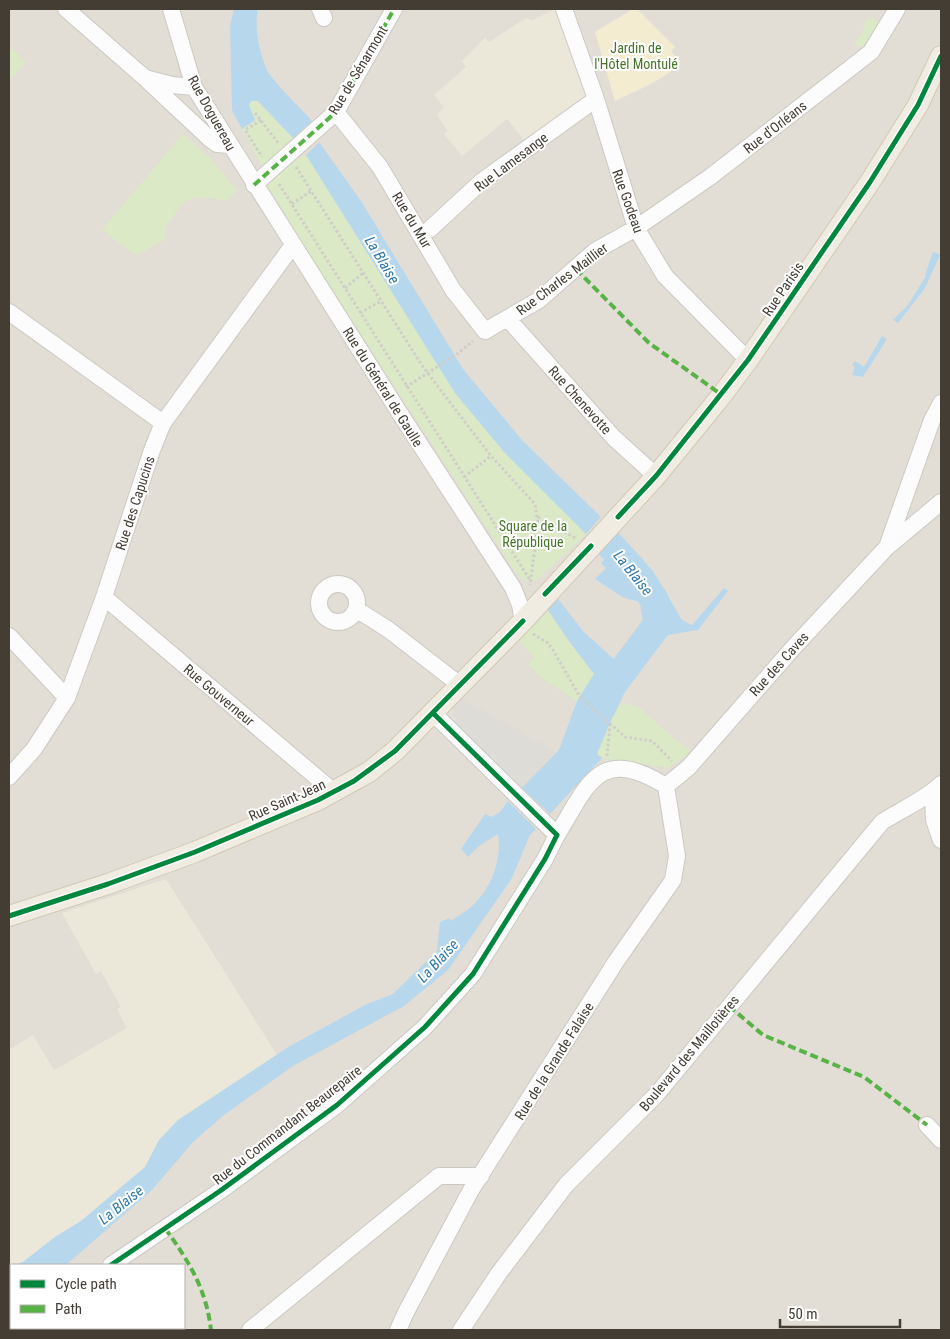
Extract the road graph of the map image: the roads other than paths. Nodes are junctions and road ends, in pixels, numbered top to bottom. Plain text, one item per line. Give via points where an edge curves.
1 (66, 9) edge
2 (171, 9) edge
3 (394, 9) edge
4 (564, 9) edge
5 (897, 9) edge
6 (940, 62) edge
7 (145, 78) junction
8 (194, 87) junction
9 (596, 99) junction
10 (336, 112) junction
11 (229, 145) junction
12 (254, 185) junction
13 (636, 228) junction
14 (430, 229) dead end
15 (294, 245) junction
16 (9, 312) edge
17 (508, 319) junction
18 (485, 331) joint
19 (748, 360) junction
20 (941, 403) edge
21 (163, 423) junction
22 (656, 476) junction
23 (941, 502) edge
24 (886, 547) junction
25 (513, 588) junction
26 (535, 590) junction
27 (104, 597) junction
28 (356, 609) dead end
29 (522, 622) junction
30 (9, 636) edge
31 (460, 685) junction
32 (67, 698) junction
33 (433, 713) junction
34 (9, 777) edge
35 (666, 786) junction
36 (937, 788) edge
37 (334, 792) junction
38 (552, 829) junction
39 (941, 840) edge
40 (9, 916) edge
41 (927, 1125) dead end
42 (941, 1140) edge
43 (481, 1176) junction
44 (112, 1264) edge
45 (250, 1330) edge
46 (398, 1330) edge
47 (461, 1330) edge

1 - 7 street
2 - 8 street, Rue Doguereau
3 - 10 street, Rue de Sénarmont
4 - 9 street, Rue Godeau
5 - 13 street, Rue d'Orléans via 871,52 710,177
6 - 19 main road, Rue Parisis via 918,106 870,182
7 - 8 street
7 - 11 street via 216,144
8 - 11 street, Rue Doguereau
9 - 13 street, Rue Godeau
9 - 14 street, Rue Lamesange via 482,181
10 - 12 street, Rue de Sénarmont
10 - 18 street, Rue du Mur via 380,167 454,290
11 - 12 street, Rue Doguereau
12 - 15 street, Rue du Général de Gaulle
13 - 17 street, Rue Charles Maillier via 595,251 539,300
13 - 19 street, Rue Godeau via 665,276
15 - 21 street, Rue des Capucins
15 - 25 street, Rue du Général de Gaulle
16 - 21 street
17 - 18 street, Rue Charles Maillier
17 - 22 street, Rue Chenevotte via 614,438
19 - 22 main road, Rue Parisis
20 - 24 street, Rue des Caves
21 - 27 street, Rue des Capucins
22 - 26 main road, Rue Parisis via 591,546
23 - 24 street
24 - 35 street, Rue des Caves via 683,772
25 - 26 street
25 - 29 street, Rue du Général de Gaulle via 520,604
26 - 29 main road, Rue Parisis
27 - 32 street, Rue des Capucins
27 - 37 street, Rue Gouverneur
28 - 31 street via 389,630
29 - 31 main road, Rue Saint-Jean
30 - 32 street
31 - 33 main road, Rue Saint-Jean
32 - 34 street, Rue des Capucins via 34,749
33 - 37 main road, Rue Saint-Jean via 383,762
33 - 38 street
35 - 38 street via 648,775 615,768 606,770 586,788
35 - 43 street, Rue de la Grande Falaise via 677,856 673,880 617,960
36 - 39 street via 934,820
36 - 47 street, Boulevard des Maillotières via 882,822 657,1094 566,1185 498,1273
37 - 40 main road, Rue Saint-Jean via 195,852
38 - 44 street, Rue du Commandant Beaurepaire via 545,859 474,974 425,1027 337,1105 220,1191
41 - 42 street
43 - 45 street via 439,1176
43 - 46 street, Rue de la Grande Falaise

